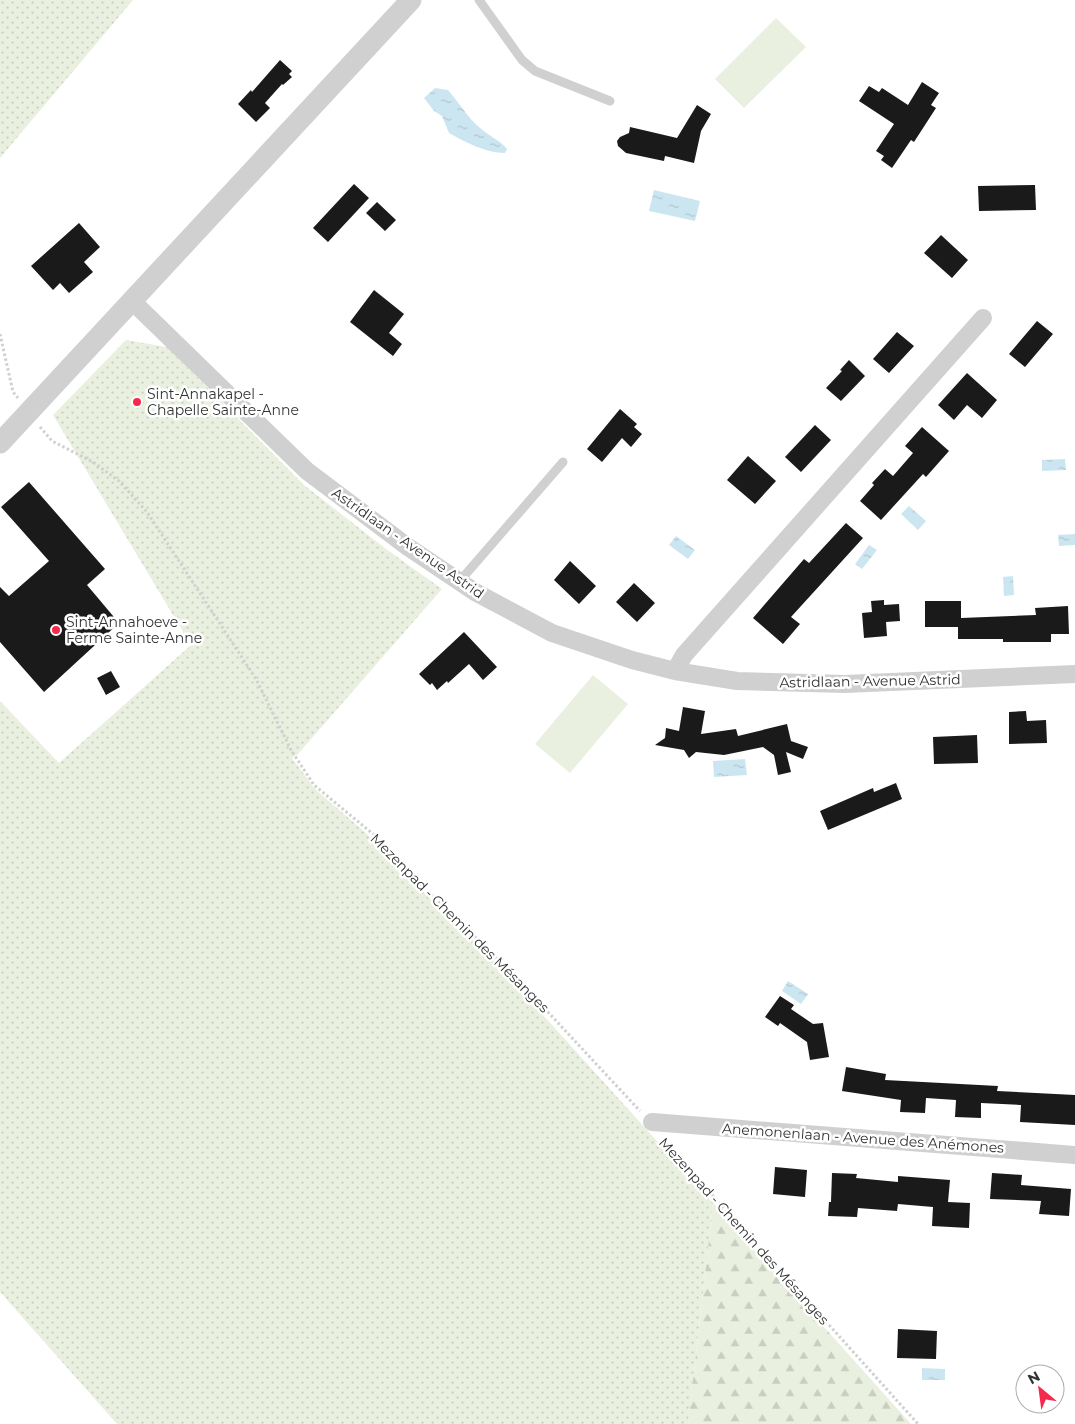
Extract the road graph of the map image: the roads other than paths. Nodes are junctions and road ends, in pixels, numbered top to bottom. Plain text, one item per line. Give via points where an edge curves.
1 (411, 0) edge
2 (479, 0) edge
3 (610, 101) dead end
4 (130, 300) junction
5 (983, 318) dead end
6 (0, 442) edge
7 (563, 462) dead end
8 (459, 582) junction
9 (675, 671) junction
10 (1075, 674) edge
11 (652, 1122) road end
12 (1075, 1155) edge

1 - 4 street
2 - 3 lane via 522,60 535,71
4 - 6 street
4 - 8 street, Astridlaan - Avenue Astrid via 307,471
5 - 9 street via 684,655
7 - 8 lane
8 - 9 street, Astridlaan - Avenue Astrid via 552,633
9 - 10 street, Astridlaan - Avenue Astrid via 737,681 803,684
11 - 12 street, Anemonenlaan - Avenue des Anémones

